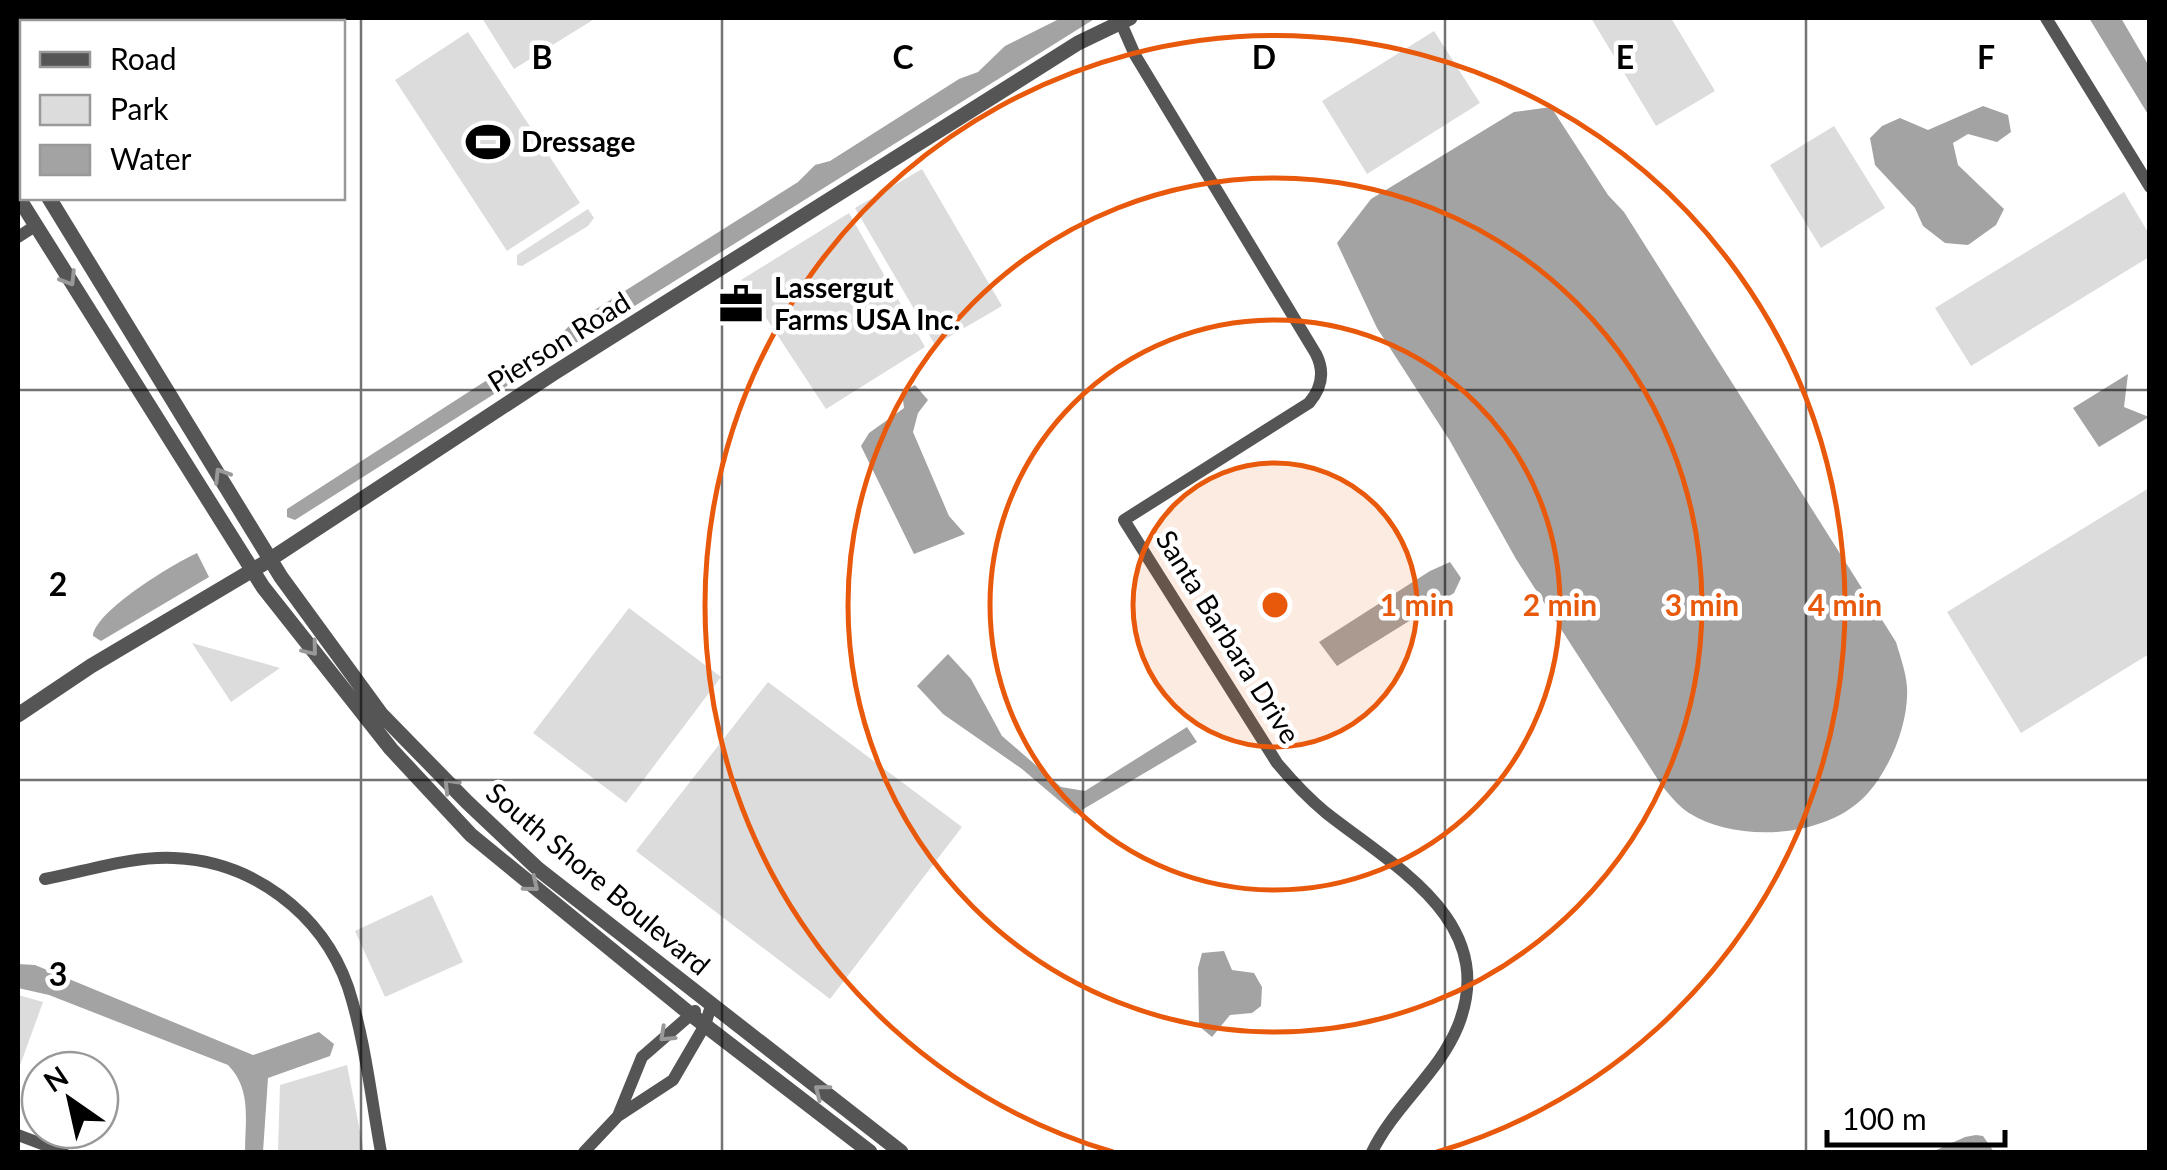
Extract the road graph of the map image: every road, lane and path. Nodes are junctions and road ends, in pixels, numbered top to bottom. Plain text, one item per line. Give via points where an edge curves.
1 (2046, 18) edge
2 (1126, 20) edge
3 (2150, 187) edge
4 (20, 200) edge
5 (23, 200) edge
6 (50, 200) edge
7 (62, 218) junction
8 (35, 226) junction
9 (18, 237) edge
10 (77, 243) junction
11 (271, 558) junction
12 (253, 570) junction
13 (18, 715) edge
14 (46, 879) dead end
15 (712, 1006) junction
16 (689, 1013) junction
17 (705, 1025) junction
18 (618, 1116) junction
19 (18, 1135) edge
20 (63, 1152) edge
21 (381, 1152) edge
22 (584, 1152) edge
23 (870, 1152) edge
24 (901, 1152) edge
25 (1372, 1152) edge

1 - 3 street
2 - 11 street, Pierson Road via 554,373
2 - 25 street, Santa Barbara Drive via 1134,55 1322,370 1309,403 1124,520 1277,762 1308,798 1436,901 1464,958 1459,1024
4 - 8 street, South Shore Boulevard
5 - 7 street
6 - 7 street, South Shore Boulevard
7 - 10 street, South Shore Boulevard
8 - 9 street
8 - 10 street via 55,228
8 -> 12 street, South Shore Boulevard
11 -> 10 street, South Shore Boulevard
11 - 12 street, Pierson Road
15 -> 11 street, South Shore Boulevard via 538,869 467,802 382,714
12 - 13 street, Pierson Road
12 -> 16 street, South Shore Boulevard via 391,749 470,834
14 - 21 street via 172,858 222,866 284,897 330,948 348,987
15 - 16 street
15 - 17 street
24 -> 15 street, South Shore Boulevard
16 - 17 street, South Shore Boulevard
16 -> 18 street via 642,1057
17 - 18 street via 673,1080
17 - 23 street, South Shore Boulevard
18 - 22 street
19 - 20 street

